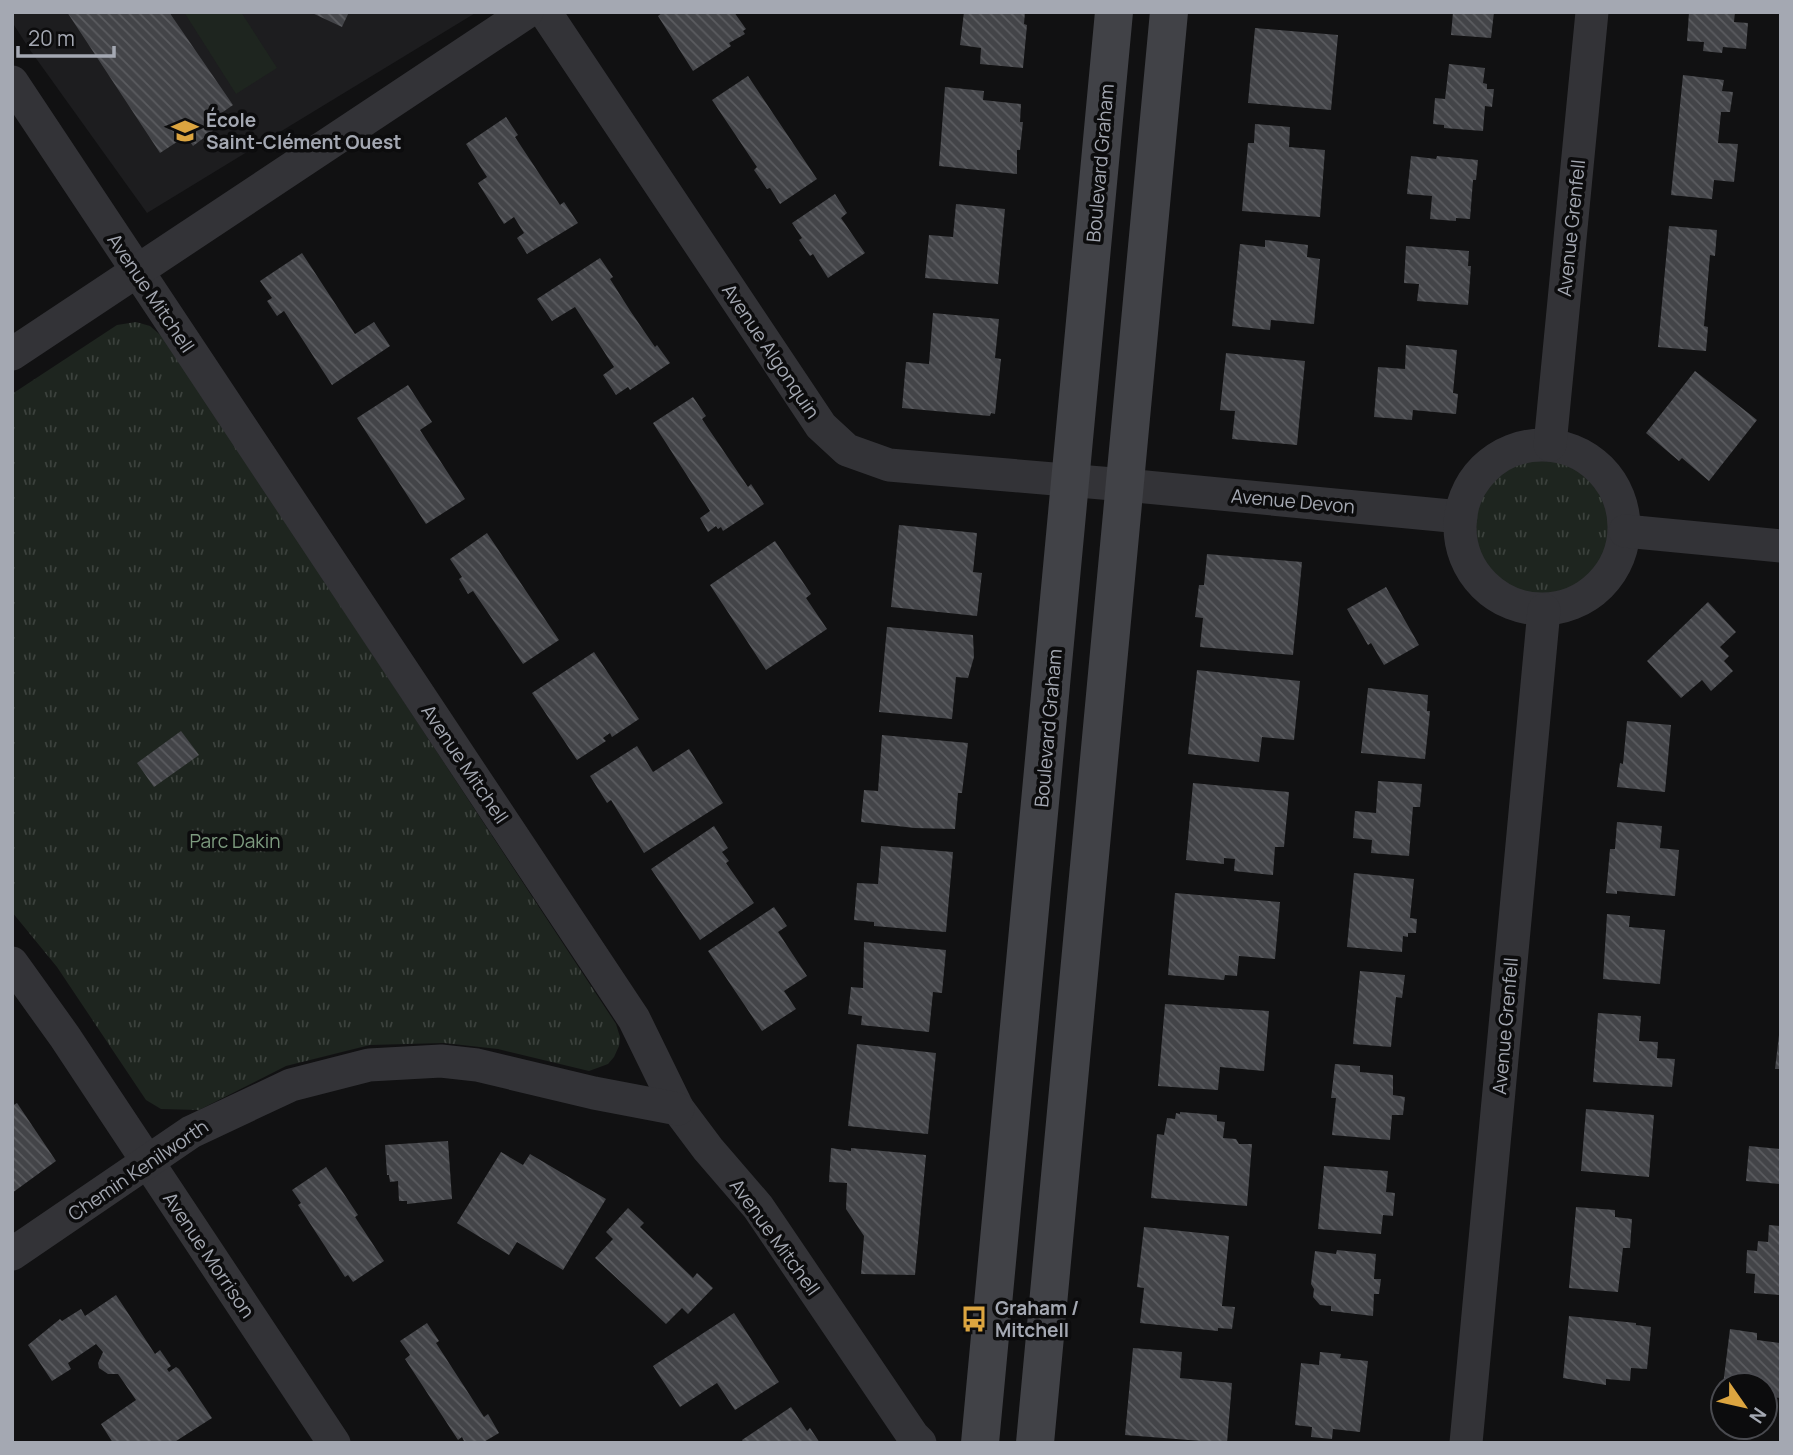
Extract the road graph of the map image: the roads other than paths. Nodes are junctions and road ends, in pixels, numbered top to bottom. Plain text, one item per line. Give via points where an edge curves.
1 (527, 12) edge
2 (545, 12) edge
3 (1114, 12) edge
4 (1169, 12) edge
5 (1592, 12) edge
6 (12, 82) edge
7 (136, 271) junction
8 (12, 354) edge
9 (1550, 445) junction
10 (1071, 481) junction
11 (1125, 485) junction
12 (1461, 517) junction
13 (1625, 531) junction
14 (1781, 546) edge
15 (1544, 610) junction
16 (12, 963) edge
17 (678, 1109) junction
18 (147, 1163) junction
19 (12, 1254) edge
20 (334, 1443) edge
21 (920, 1443) edge
22 (980, 1443) edge
23 (1035, 1443) edge
24 (1466, 1443) edge

1 - 7 street
2 - 10 street, Avenue Algonquin via 821,426 847,450 889,465
3 - 10 street, Boulevard Graham
4 - 11 street
5 - 9 street, Avenue Grenfell
6 - 7 street, Avenue Mitchell
7 - 8 street
7 - 17 street, Avenue Mitchell via 635,1019
9 - 12 street via 1514,450 1485,468 1473,483
9 - 13 street via 1575,451 1597,464 1619,495
10 - 11 street, Avenue Algonquin
10 - 22 street, Boulevard Graham
11 - 12 street, Avenue Devon
11 - 23 street
12 - 15 street via 1464,554 1480,581 1510,603
13 - 14 street
13 - 15 street via 1614,568 1600,586 1582,600
15 - 24 street, Avenue Grenfell
16 - 18 street, Avenue Morrison
17 - 18 street, Chemin Kenilworth via 477,1065 441,1061 380,1064 291,1085 191,1132
17 - 21 street, Avenue Mitchell via 758,1208
18 - 19 street, Chemin Kenilworth
18 - 20 street, Avenue Morrison

